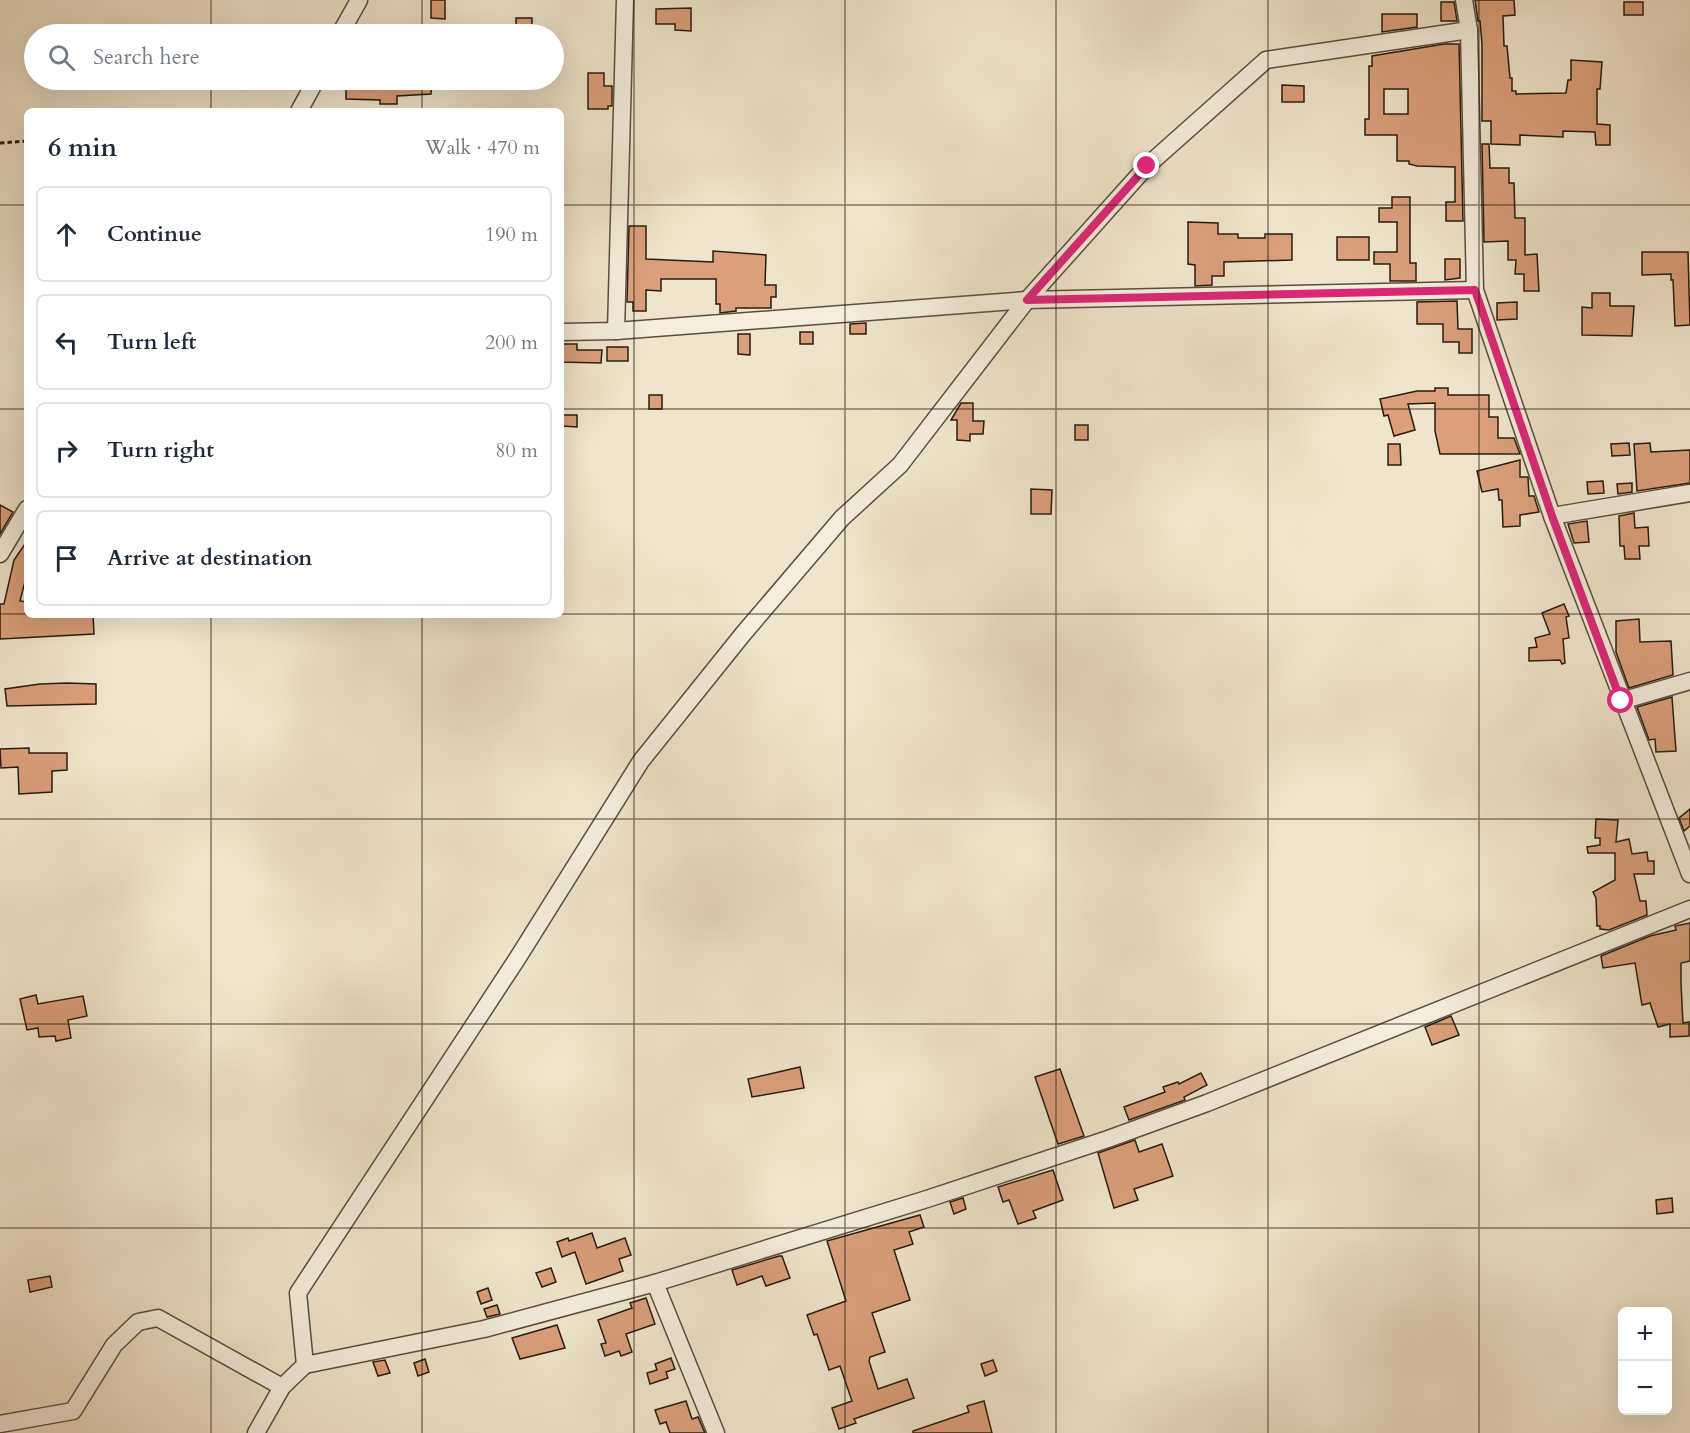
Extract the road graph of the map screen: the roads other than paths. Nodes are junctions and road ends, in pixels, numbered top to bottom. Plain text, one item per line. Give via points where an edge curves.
1 (359, 0) edge
2 (625, 0) edge
3 (1464, 0) edge
4 (346, 24) edge
5 (1469, 30) junction
6 (311, 90) edge
7 (301, 108) edge
8 (1475, 290) junction
9 (1027, 300) junction
10 (616, 331) junction
11 (564, 332) edge
12 (1690, 493) edge
13 (24, 514) edge
14 (1552, 516) junction
15 (0, 554) edge
16 (1690, 681) edge
17 (1621, 701) junction
18 (1690, 874) edge
19 (1690, 909) edge
20 (655, 1283) junction
21 (305, 1365) junction
22 (282, 1387) junction
23 (0, 1424) edge
24 (256, 1433) edge
25 (716, 1433) edge

1 - 4 street
2 - 10 street
3 - 5 street
5 - 8 street
5 - 9 street via 1266,60 1147,166
6 - 7 street
8 - 9 street
8 - 14 street
9 - 10 street
9 - 21 street via 900,465 842,518 641,761 517,959 298,1293
10 - 11 street
12 - 14 street
13 - 15 street
14 - 17 street
16 - 17 street
17 - 18 street
19 - 20 street via 1207,1103 927,1199
20 - 21 street via 484,1329
20 - 25 street
21 - 22 street
22 - 23 street via 158,1318 138,1322 114,1344 73,1411
22 - 24 street

